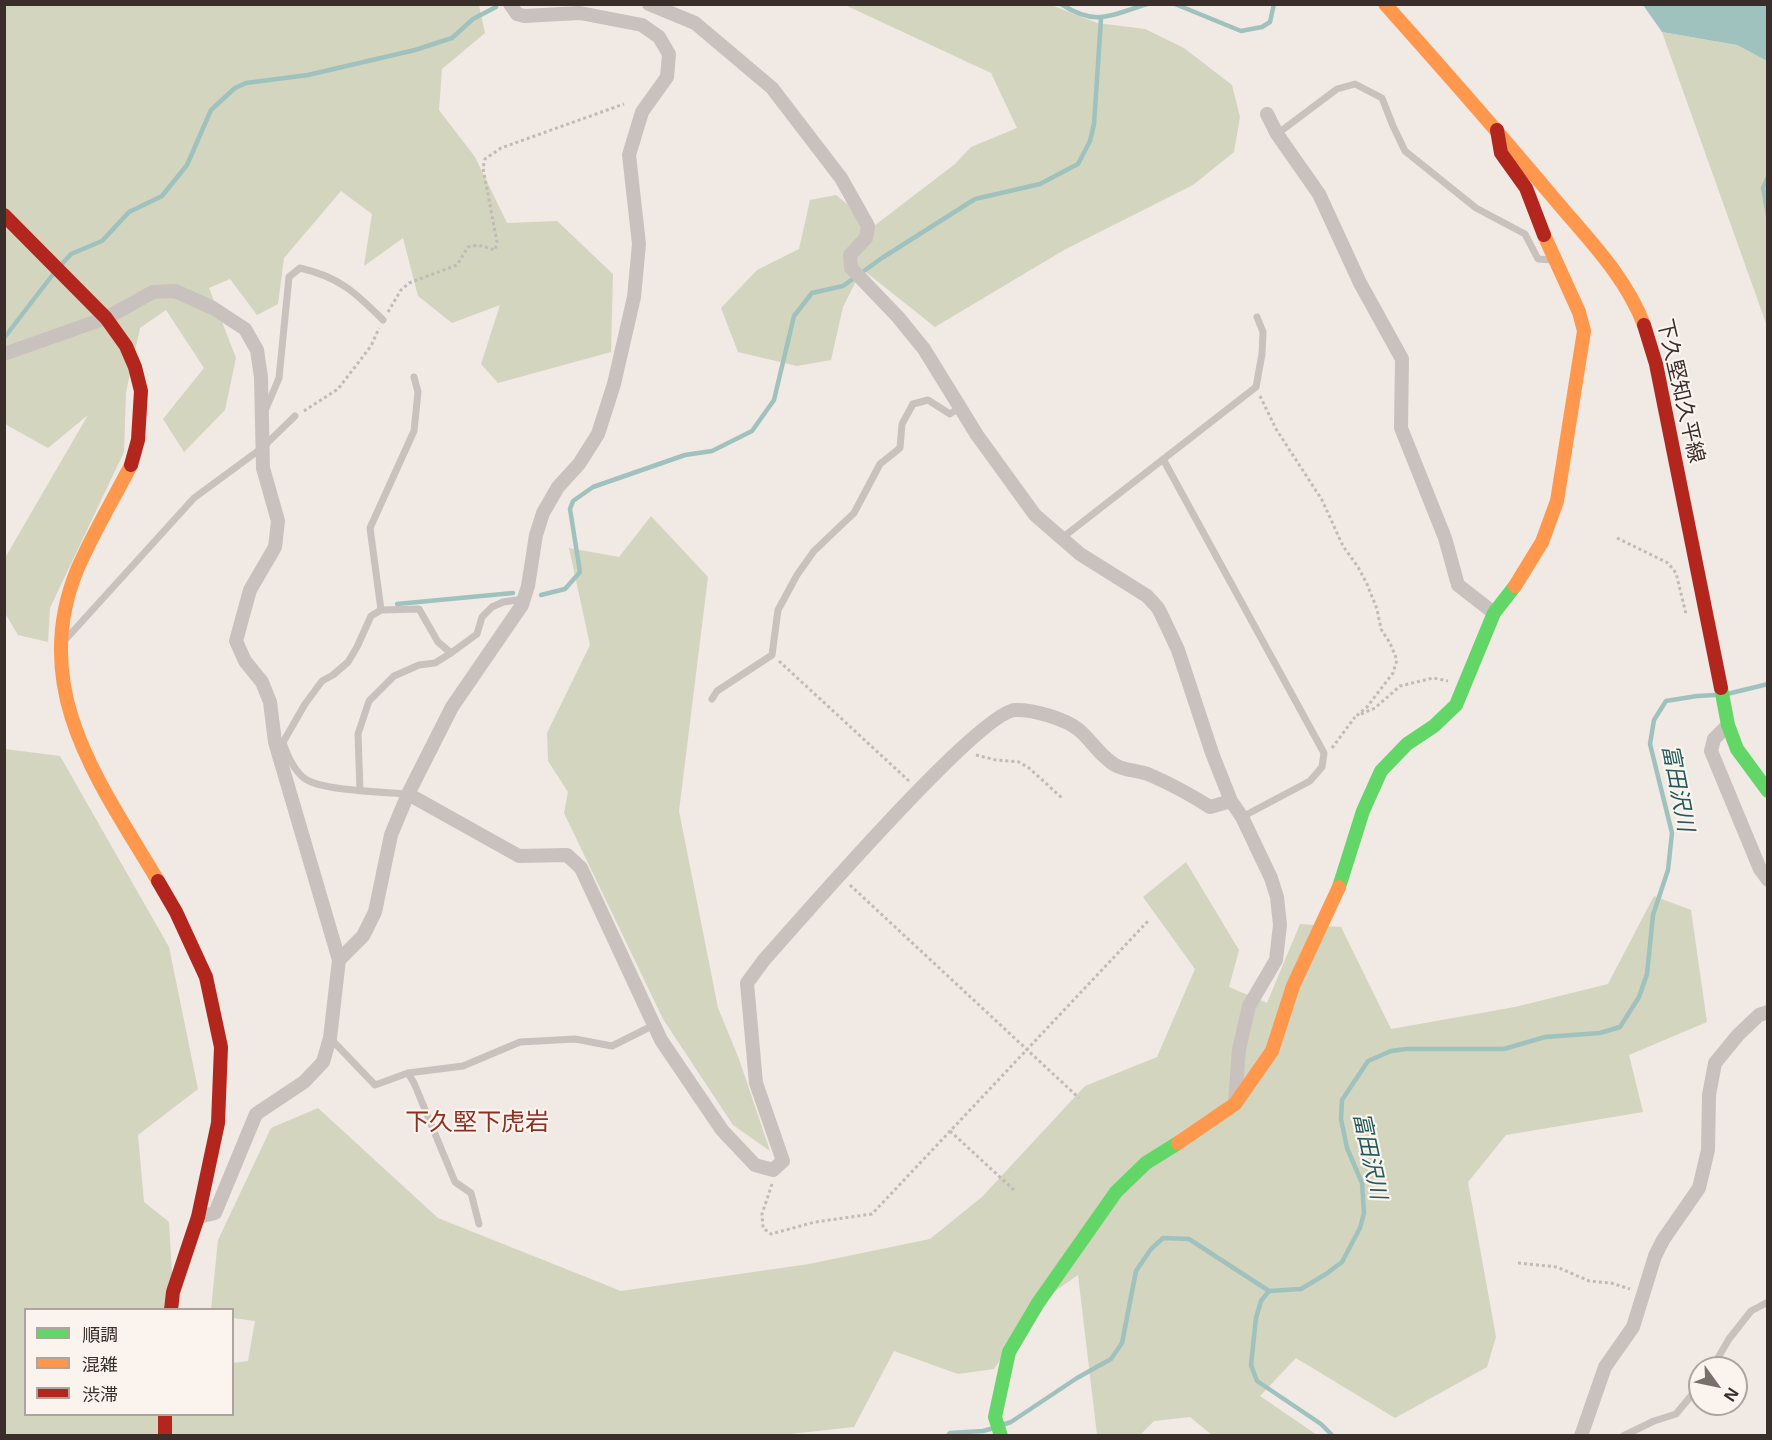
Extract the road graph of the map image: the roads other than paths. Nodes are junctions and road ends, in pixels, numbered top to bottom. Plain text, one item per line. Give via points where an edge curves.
1 (510, 4) edge
2 (648, 4) edge
3 (1385, 4) edge
4 (1267, 114) dead end
5 (1497, 130) junction
6 (1277, 134) junction
7 (4, 215) edge
8 (1554, 261) junction
9 (1257, 317) dead end
10 (106, 318) junction
11 (383, 320) road end
12 (4, 354) edge
13 (414, 377) dead end
14 (960, 407) junction
15 (295, 417) road end
16 (261, 421) junction
17 (262, 448) junction
18 (1163, 459) junction
19 (1062, 538) junction
20 (524, 599) junction
21 (381, 610) junction
22 (1494, 613) junction
23 (61, 645) junction
24 (451, 653) junction
25 (712, 699) dead end
26 (1728, 725) junction
27 (280, 747) junction
28 (360, 790) junction
29 (1767, 791) edge
30 (408, 794) junction
31 (1231, 801) junction
32 (1242, 817) junction
33 (1767, 880) edge
34 (339, 960) junction
35 (1767, 1012) edge
36 (654, 1025) junction
37 (330, 1038) junction
38 (408, 1073) junction
39 (1235, 1104) junction
40 (198, 1216) junction
41 (479, 1224) dead end
42 (1767, 1302) edge
43 (171, 1308) edge
44 (1720, 1356) edge
45 (1688, 1400) edge
46 (165, 1416) edge
47 (165, 1436) edge
48 (1001, 1436) edge
49 (1581, 1436) edge
50 (1623, 1436) edge

1 - 20 street via 517,14 524,16 580,13 642,25 659,37 669,54 667,77 642,112 629,155 639,244 634,297 614,384 598,434 543,513
2 - 14 street via 695,23 772,88 805,130 841,178 868,226 866,238 850,255 850,268 924,349
3 - 5 street, 下久堅知久平線
4 - 6 street
5 - 8 street via 1501,153 1526,188
5 - 26 street, 下久堅知久平線 via 1615,271 1635,301 1656,364
6 - 8 lane via 1337,89 1355,84 1382,98 1405,152 1476,208 1525,234 1538,260
6 - 22 street via 1319,194 1360,283 1402,359 1401,428 1445,538 1458,585
7 - 10 street
8 - 22 street via 1584,331 1557,501 1542,542 1523,576
9 - 18 lane via 1263,332 1256,387
10 - 12 street
10 - 16 street via 153,292 175,291 213,308 245,329 257,350
10 - 23 street via 135,367 141,391 138,440 132,464 77,571 62,621
11 - 16 lane via 354,291 321,273 300,268 289,277 279,378
13 - 21 lane via 418,392 414,431 370,528
14 - 19 street via 1035,515
14 - 25 lane via 950,414 928,399 913,404 902,424 900,448 880,464 854,513 814,551 797,575 778,610 772,655 717,691
15 - 17 lane
16 - 17 street
17 - 23 lane via 194,498
17 - 27 street via 263,468 278,521 276,547 250,590 236,642 262,682
18 - 19 lane
18 - 32 lane via 1324,753 1322,767 1310,781
19 - 31 street via 1080,554 1147,596 1158,608 1178,650
20 - 24 lane via 492,607 482,617 477,634
20 - 30 street via 452,707
21 - 24 lane via 419,609 438,642
21 - 27 lane via 371,616 348,662 322,681 305,704
22 - 39 street via 1456,705 1407,744 1381,771 1363,811 1336,894 1293,986 1272,1051
23 - 40 street via 69,715 90,767 176,912 206,977 221,1047 218,1123
24 - 28 lane via 435,663 394,676 369,701 358,734
26 - 29 street, 下久堅知久平線 via 1737,749
26 - 33 street via 1714,739 1711,751
27 - 28 lane via 304,778 323,786
27 - 34 street
28 - 30 lane
30 - 34 street via 391,835 375,912 363,936
30 - 36 street via 519,856 567,855 574,861 581,868
31 - 32 street
31 - 36 street via 1210,807 1148,774 1117,767 1078,729 1060,720 1012,710 989,723 919,790 747,983 756,1083 783,1161 773,1170 755,1165 722,1130
32 - 39 street via 1271,878 1280,925 1276,960 1249,1006 1239,1049
34 - 37 street
35 - 49 street via 1738,1035 1715,1063 1709,1095 1708,1150 1699,1188 1655,1256 1633,1327 1605,1367
36 - 38 lane via 612,1046 574,1039 520,1042 463,1066
37 - 38 lane via 375,1085
37 - 40 street via 323,1062 304,1082 256,1114 215,1213
38 - 41 lane via 455,1182 471,1194
39 - 48 street via 1146,1163 1116,1192 1008,1352 995,1417
40 - 43 street
42 - 44 lane via 1751,1311
45 - 50 lane via 1676,1414
46 - 47 street

